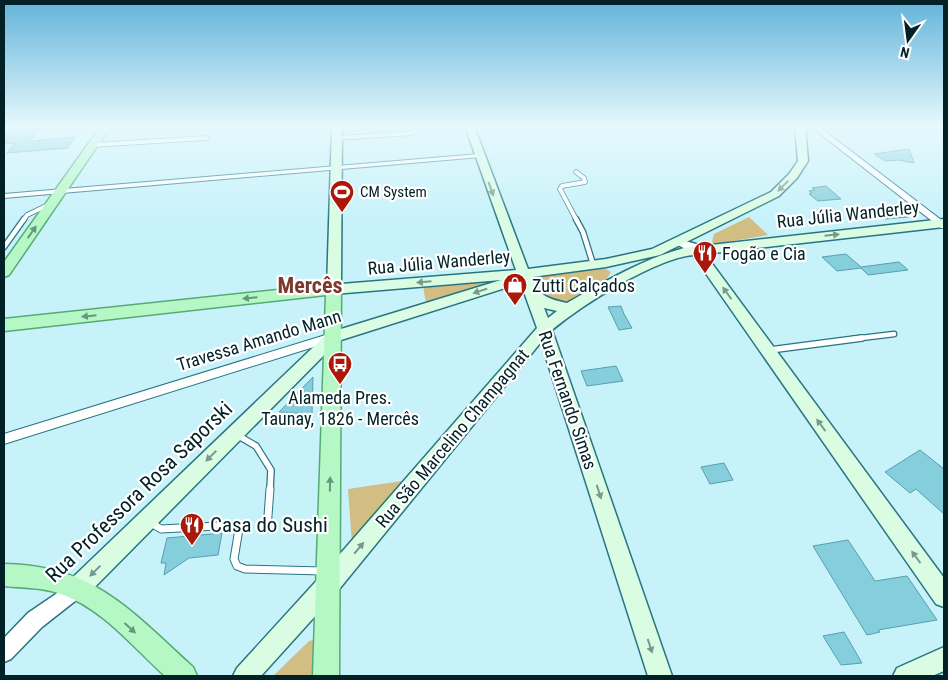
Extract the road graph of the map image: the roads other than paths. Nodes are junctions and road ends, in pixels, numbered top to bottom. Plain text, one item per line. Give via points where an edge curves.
1 (84, 158) edge
2 (336, 158) edge
3 (458, 158) edge
4 (480, 158) edge
5 (803, 158) edge
6 (855, 158) edge
7 (336, 168) junction
8 (576, 172) dead end
9 (61, 191) junction
10 (4, 196) edge
11 (52, 203) junction
12 (943, 224) edge
13 (700, 231) junction
14 (678, 242) junction
15 (4, 246) edge
16 (716, 248) junction
17 (696, 250) junction
18 (599, 264) junction
19 (5, 268) edge
20 (525, 274) junction
21 (609, 285) junction
22 (334, 289) junction
23 (532, 294) junction
24 (569, 308) junction
25 (4, 325) edge
26 (544, 329) junction
27 (894, 334) dead end
28 (333, 337) junction
29 (768, 350) junction
30 (287, 351) junction
31 (521, 356) junction
32 (554, 358) junction
33 (304, 364) junction
34 (234, 433) junction
35 (4, 439) edge
36 (146, 520) junction
37 (267, 529) dead end
38 (4, 576) edge
39 (328, 578) junction
40 (78, 588) junction
41 (944, 596) edge
42 (4, 652) edge
43 (944, 659) edge
44 (184, 676) edge
45 (245, 676) edge
46 (326, 676) edge
47 (660, 676) edge
48 (905, 676) edge

1 - 9 main road
2 - 7 main road
3 - 7 street
4 -> 20 main road, Rua Fernando Simas
5 -> 13 main road via 794,176 775,194
6 - 12 street
7 - 9 street
7 - 22 main road
8 - 18 lane via 586,182 560,189
9 - 10 street
9 - 11 main road
11 - 15 lane via 27,215
19 -> 11 main road
16 -> 12 main road, Rua Júlia Wanderley
13 - 14 main road
13 - 16 main road via 704,240
14 - 17 street
14 - 18 main road, Rua Júlia Wanderley via 656,252
16 - 17 main road, Rua Júlia Wanderley
17 - 21 main road, Rua São Marcelino Champagnat via 669,257
29 -> 17 main road
18 - 20 main road, Rua Júlia Wanderley
18 - 21 main road via 614,265 618,270
20 -> 22 main road, Rua Júlia Wanderley
20 - 23 main road, Rua Fernando Simas
20 -> 28 main road, Travessa Amando Mann via 512,281
21 - 24 main road, Rua São Marcelino Champagnat
22 -> 25 main road, Rua Júlia Wanderley
22 - 28 main road
23 - 24 main road via 548,304
23 - 26 main road, Rua Fernando Simas
24 - 26 main road, Rua São Marcelino Champagnat
26 - 31 main road, Rua São Marcelino Champagnat
26 - 32 main road, Rua Fernando Simas
27 - 29 lane
28 - 30 street, Travessa Amando Mann
28 - 33 main road, Rua Professora Rosa Saporski
39 -> 28 main road
41 -> 29 main road
30 - 33 street
30 - 35 street, Travessa Amando Mann
31 - 32 main road via 538,353
39 -> 31 main road, Rua São Marcelino Champagnat
32 -> 47 main road, Rua Fernando Simas
33 - 34 main road, Rua Professora Rosa Saporski
34 -> 36 main road, Rua Professora Rosa Saporski
34 - 37 lane via 256,446 272,470
36 - 39 lane via 161,529 236,525 239,529 234,560 237,566
36 -> 40 main road, Rua Professora Rosa Saporski
38 - 40 main road via 44,578
39 - 45 main road, Rua São Marcelino Champagnat
39 - 46 main road
40 - 42 street, Rua Professora Rosa Saporski via 41,615
40 -> 44 main road via 102,604
43 - 48 main road

